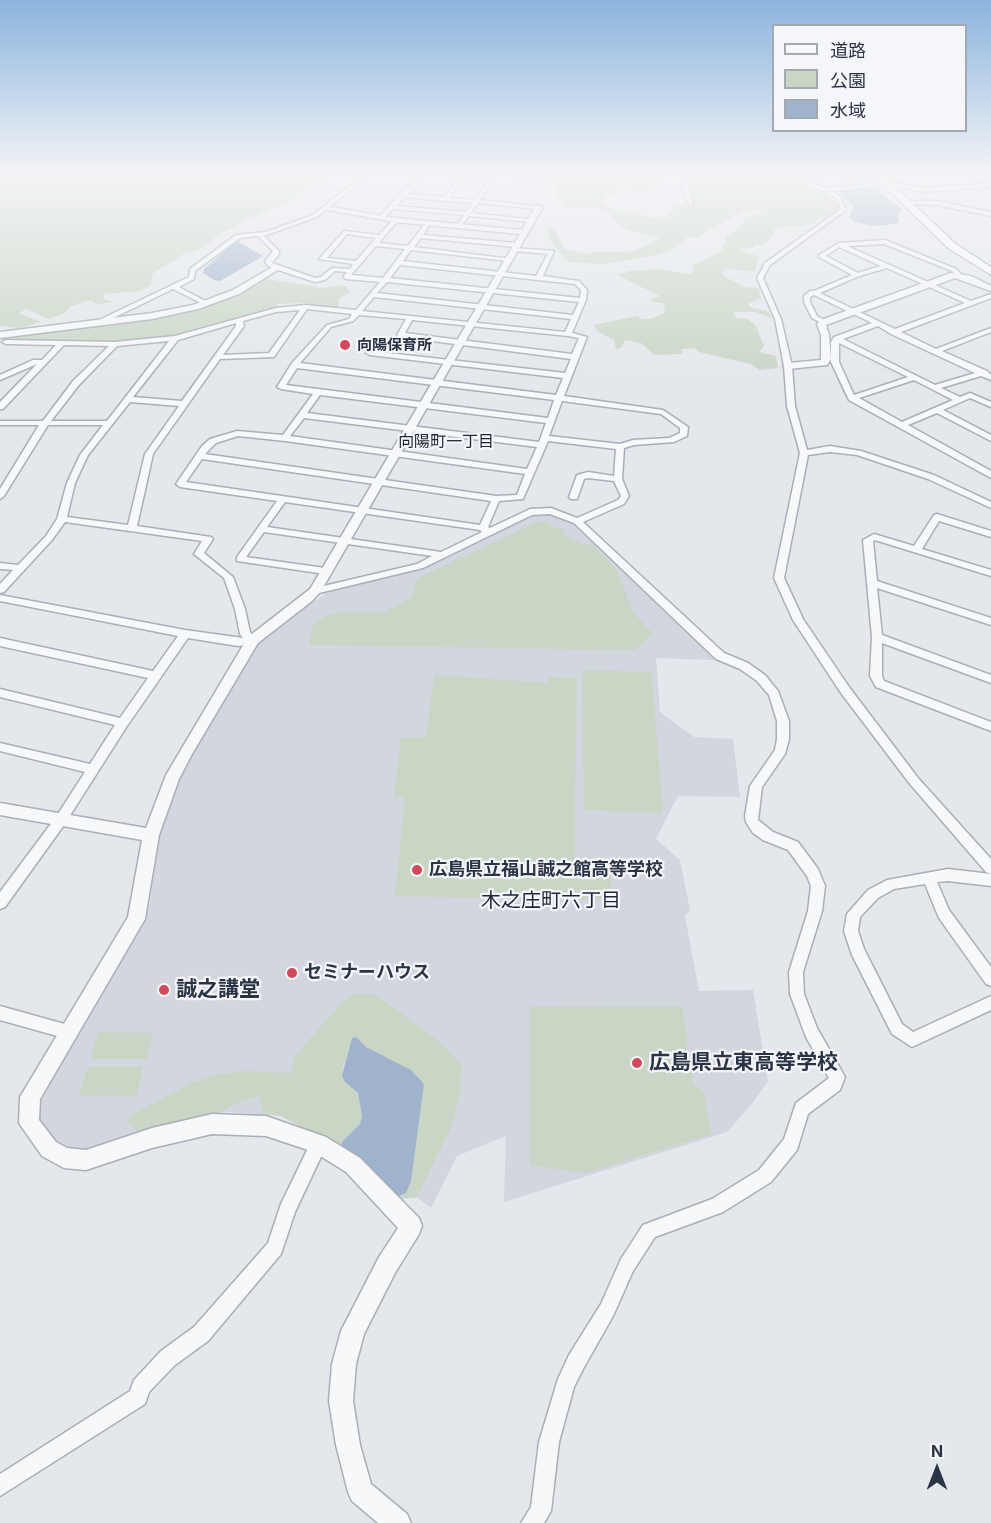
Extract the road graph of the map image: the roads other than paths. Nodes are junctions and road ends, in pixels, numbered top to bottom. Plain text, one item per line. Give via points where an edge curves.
1 (230, 242) edge
2 (263, 242) edge
3 (337, 242) edge
4 (414, 242) edge
5 (465, 242) edge
6 (518, 242) edge
7 (534, 242) edge
8 (796, 242) edge
9 (884, 242) edge
10 (885, 242) edge
11 (949, 242) edge
12 (268, 244) joint
13 (374, 244) joint
14 (839, 245) junction
15 (410, 249) junction
16 (358, 262) junction
17 (399, 263) junction
18 (888, 266) junction
19 (277, 268) junction
20 (352, 271) junction
21 (991, 272) edge
22 (500, 274) junction
23 (857, 275) junction
24 (959, 275) junction
25 (538, 279) junction
26 (385, 280) junction
27 (930, 284) junction
28 (174, 287) junction
29 (991, 288) edge
30 (490, 290) junction
31 (812, 292) junction
32 (373, 295) junction
33 (991, 296) edge
34 (583, 300) junction
35 (971, 303) junction
36 (207, 304) junction
37 (305, 307) junction
38 (480, 307) junction
39 (853, 311) junction
40 (360, 312) junction
41 (575, 317) junction
42 (410, 318) junction
43 (239, 321) junction
44 (824, 322) junction
45 (101, 323) junction
46 (470, 324) junction
47 (877, 324) junction
48 (991, 330) edge
49 (894, 332) junction
50 (568, 334) junction
51 (175, 338) junction
52 (837, 339) junction
53 (2, 340) edge
54 (62, 343) junction
55 (460, 343) junction
56 (115, 344) junction
57 (936, 351) junction
58 (370, 353) dead end
59 (219, 357) junction
60 (576, 357) junction
61 (43, 362) junction
62 (449, 362) junction
63 (295, 365) junction
64 (788, 366) junction
65 (991, 370) edge
66 (982, 374) junction
67 (567, 376) junction
68 (0, 378) edge
69 (913, 378) junction
70 (991, 378) edge
71 (436, 383) junction
72 (935, 387) junction
73 (318, 392) junction
74 (559, 398) junction
75 (852, 398) junction
76 (126, 399) junction
77 (960, 400) junction
78 (186, 404) junction
79 (991, 405) edge
80 (422, 406) junction
81 (0, 407) edge
82 (938, 410) junction
83 (302, 415) junction
84 (550, 421) junction
85 (0, 423) edge
86 (45, 423) junction
87 (108, 423) junction
88 (902, 425) junction
89 (409, 429) junction
90 (285, 438) junction
91 (991, 438) edge
92 (543, 442) junction
93 (620, 447) junction
94 (804, 453) junction
95 (394, 454) junction
96 (202, 456) junction
97 (530, 472) junction
98 (991, 475) edge
99 (618, 479) junction
100 (378, 481) junction
101 (0, 496) edge
102 (574, 497) dead end
103 (283, 499) junction
104 (496, 499) junction
105 (991, 505) edge
106 (361, 509) junction
107 (62, 519) junction
108 (577, 521) junction
109 (132, 527) junction
110 (260, 530) junction
111 (486, 530) junction
112 (991, 534) edge
113 (343, 540) junction
114 (916, 550) junction
115 (444, 555) junction
116 (0, 566) edge
117 (21, 568) junction
118 (325, 571) junction
119 (991, 573) edge
120 (873, 583) junction
121 (0, 590) edge
122 (315, 591) junction
123 (0, 598) edge
124 (991, 622) edge
125 (185, 634) junction
126 (877, 637) junction
127 (253, 640) junction
128 (0, 642) edge
129 (156, 676) junction
130 (991, 679) edge
131 (0, 693) edge
132 (123, 723) junction
133 (991, 727) edge
134 (0, 747) edge
135 (93, 770) junction
136 (0, 809) edge
137 (60, 821) junction
138 (151, 835) junction
139 (991, 868) edge
140 (929, 878) junction
141 (991, 880) edge
142 (0, 902) edge
143 (991, 979) edge
144 (991, 1003) edge
145 (0, 1013) edge
146 (68, 1032) junction
147 (319, 1144) junction
148 (0, 1486) edge
149 (398, 1523) edge
150 (531, 1523) edge

1 - 28 street via 192,270 192,278
2 - 12 street
3 - 16 street via 322,259
4 - 15 street
5 - 15 street
6 - 22 street
7 - 25 street via 552,252
8 - 64 street via 767,264 760,278 778,319
9 - 14 street
10 - 24 street
11 - 21 highway
12 - 19 street via 276,254 269,264
13 - 15 street
13 - 16 street
14 - 18 street
14 - 23 street via 822,259
15 - 17 street
16 - 20 street
17 - 22 street
17 - 26 street
18 - 23 street
18 - 27 street
19 - 20 street via 315,280 323,279 333,269
19 - 36 street
20 - 26 street via 346,277
22 - 25 street
22 - 30 street
23 - 31 street
24 - 27 street
24 - 29 street
25 - 34 street via 577,282 584,290
26 - 30 street
26 - 32 street
27 - 35 street
27 - 39 street
28 - 36 street
28 - 45 street
30 - 34 street
30 - 38 street
31 - 39 street
31 - 44 street via 807,302 814,317
32 - 38 street
32 - 40 street
33 - 35 street
34 - 41 street
35 - 49 street
36 - 45 street
37 - 40 street
37 - 43 street via 276,310
37 - 59 street via 271,355
38 - 41 street
38 - 46 street
39 - 44 street
39 - 47 street
40 - 42 street
40 - 63 street via 351,320 329,326
41 - 50 street
42 - 46 street
42 - 55 street via 401,335
43 - 51 street
43 - 59 street via 240,326
44 - 64 street via 820,324 825,335 824,363
45 - 53 street
46 - 50 street
46 - 55 street
47 - 49 street
47 - 52 street
48 - 57 street
49 - 57 street
50 - 60 street via 584,337
51 - 56 street
51 - 76 street
52 - 69 street
52 - 75 street via 835,362
53 - 54 street
54 - 56 street
54 - 61 street
55 - 60 street
55 - 62 street
56 - 86 street via 76,383
57 - 66 street
58 - 62 street
59 - 78 street
60 - 67 street
61 - 68 street
61 - 81 street
62 - 67 street
62 - 71 street
63 - 71 street
63 - 73 street via 281,387
64 - 94 street via 791,406
65 - 66 street
66 - 70 street
66 - 72 street
67 - 74 street
69 - 72 street
69 - 75 street
71 - 74 street
71 - 80 street
72 - 77 street
73 - 80 street
73 - 83 street
74 - 84 street
74 - 93 street via 663,412 684,427 684,434 671,440
75 - 88 street
76 - 78 street
76 - 87 street
77 - 79 street via 970,395
77 - 82 street
78 - 109 street via 148,454
80 - 84 street
80 - 89 street
82 - 88 street
82 - 91 street
83 - 89 street
83 - 90 street
84 - 92 street
85 - 86 street
86 - 87 street
86 - 101 street
87 - 107 street via 76,469
88 - 98 street
89 - 92 street
89 - 95 street
90 - 95 street
90 - 96 street via 237,433 213,441
92 - 93 street
92 - 97 street
93 - 99 street
94 - 105 street via 830,449 858,453 931,477
94 - 139 street via 779,578 798,620 845,690 907,772
95 - 97 street
95 - 100 street
96 - 100 street
96 - 103 street via 180,484
97 - 104 street via 520,497
99 - 102 street via 580,477
99 - 108 street via 625,496 621,502
100 - 104 street
100 - 106 street
103 - 106 street
103 - 110 street
104 - 111 street
106 - 111 street
106 - 113 street
107 - 109 street
107 - 117 street
108 - 111 street via 551,511 530,512
108 - 150 street via 720,656 744,666 774,694 783,721 783,739 756,786 751,816 758,829 793,846 818,886 815,911 796,972 797,994 811,1032 837,1077 834,1084 802,1109 791,1144 765,1176 717,1206 649,1231 627,1265 565,1386 549,1442 541,1510
109 - 127 street via 208,539 199,554 228,577 245,634
110 - 113 street
110 - 118 street via 240,559
111 - 115 street
112 - 114 street via 937,518
113 - 115 street
113 - 118 street
114 - 119 street
114 - 120 street via 874,537 868,540
115 - 122 street via 405,572
116 - 117 street
117 - 121 street
118 - 122 street
120 - 124 street
120 - 126 street
122 - 127 street
123 - 125 street
125 - 127 street via 238,642
125 - 129 street
126 - 130 street
126 - 133 street via 876,676 880,684
127 - 138 street via 171,779
128 - 129 street
129 - 132 street
131 - 132 street
132 - 135 street
134 - 135 street
135 - 137 street
136 - 137 street
137 - 138 street
137 - 142 street
138 - 146 street via 135,919
140 - 141 street via 948,875
140 - 143 street via 944,914
140 - 144 street via 892,884 873,894 854,914 851,931 856,950 897,1029 912,1040
145 - 146 street
146 - 147 street via 30,1097 29,1123 49,1149 64,1158 86,1160 152,1138 212,1124 266,1126
147 - 148 street via 275,1248 201,1334 168,1358 141,1387 138,1397
147 - 149 street via 353,1165 411,1226 353,1331 344,1364 341,1401 361,1492

